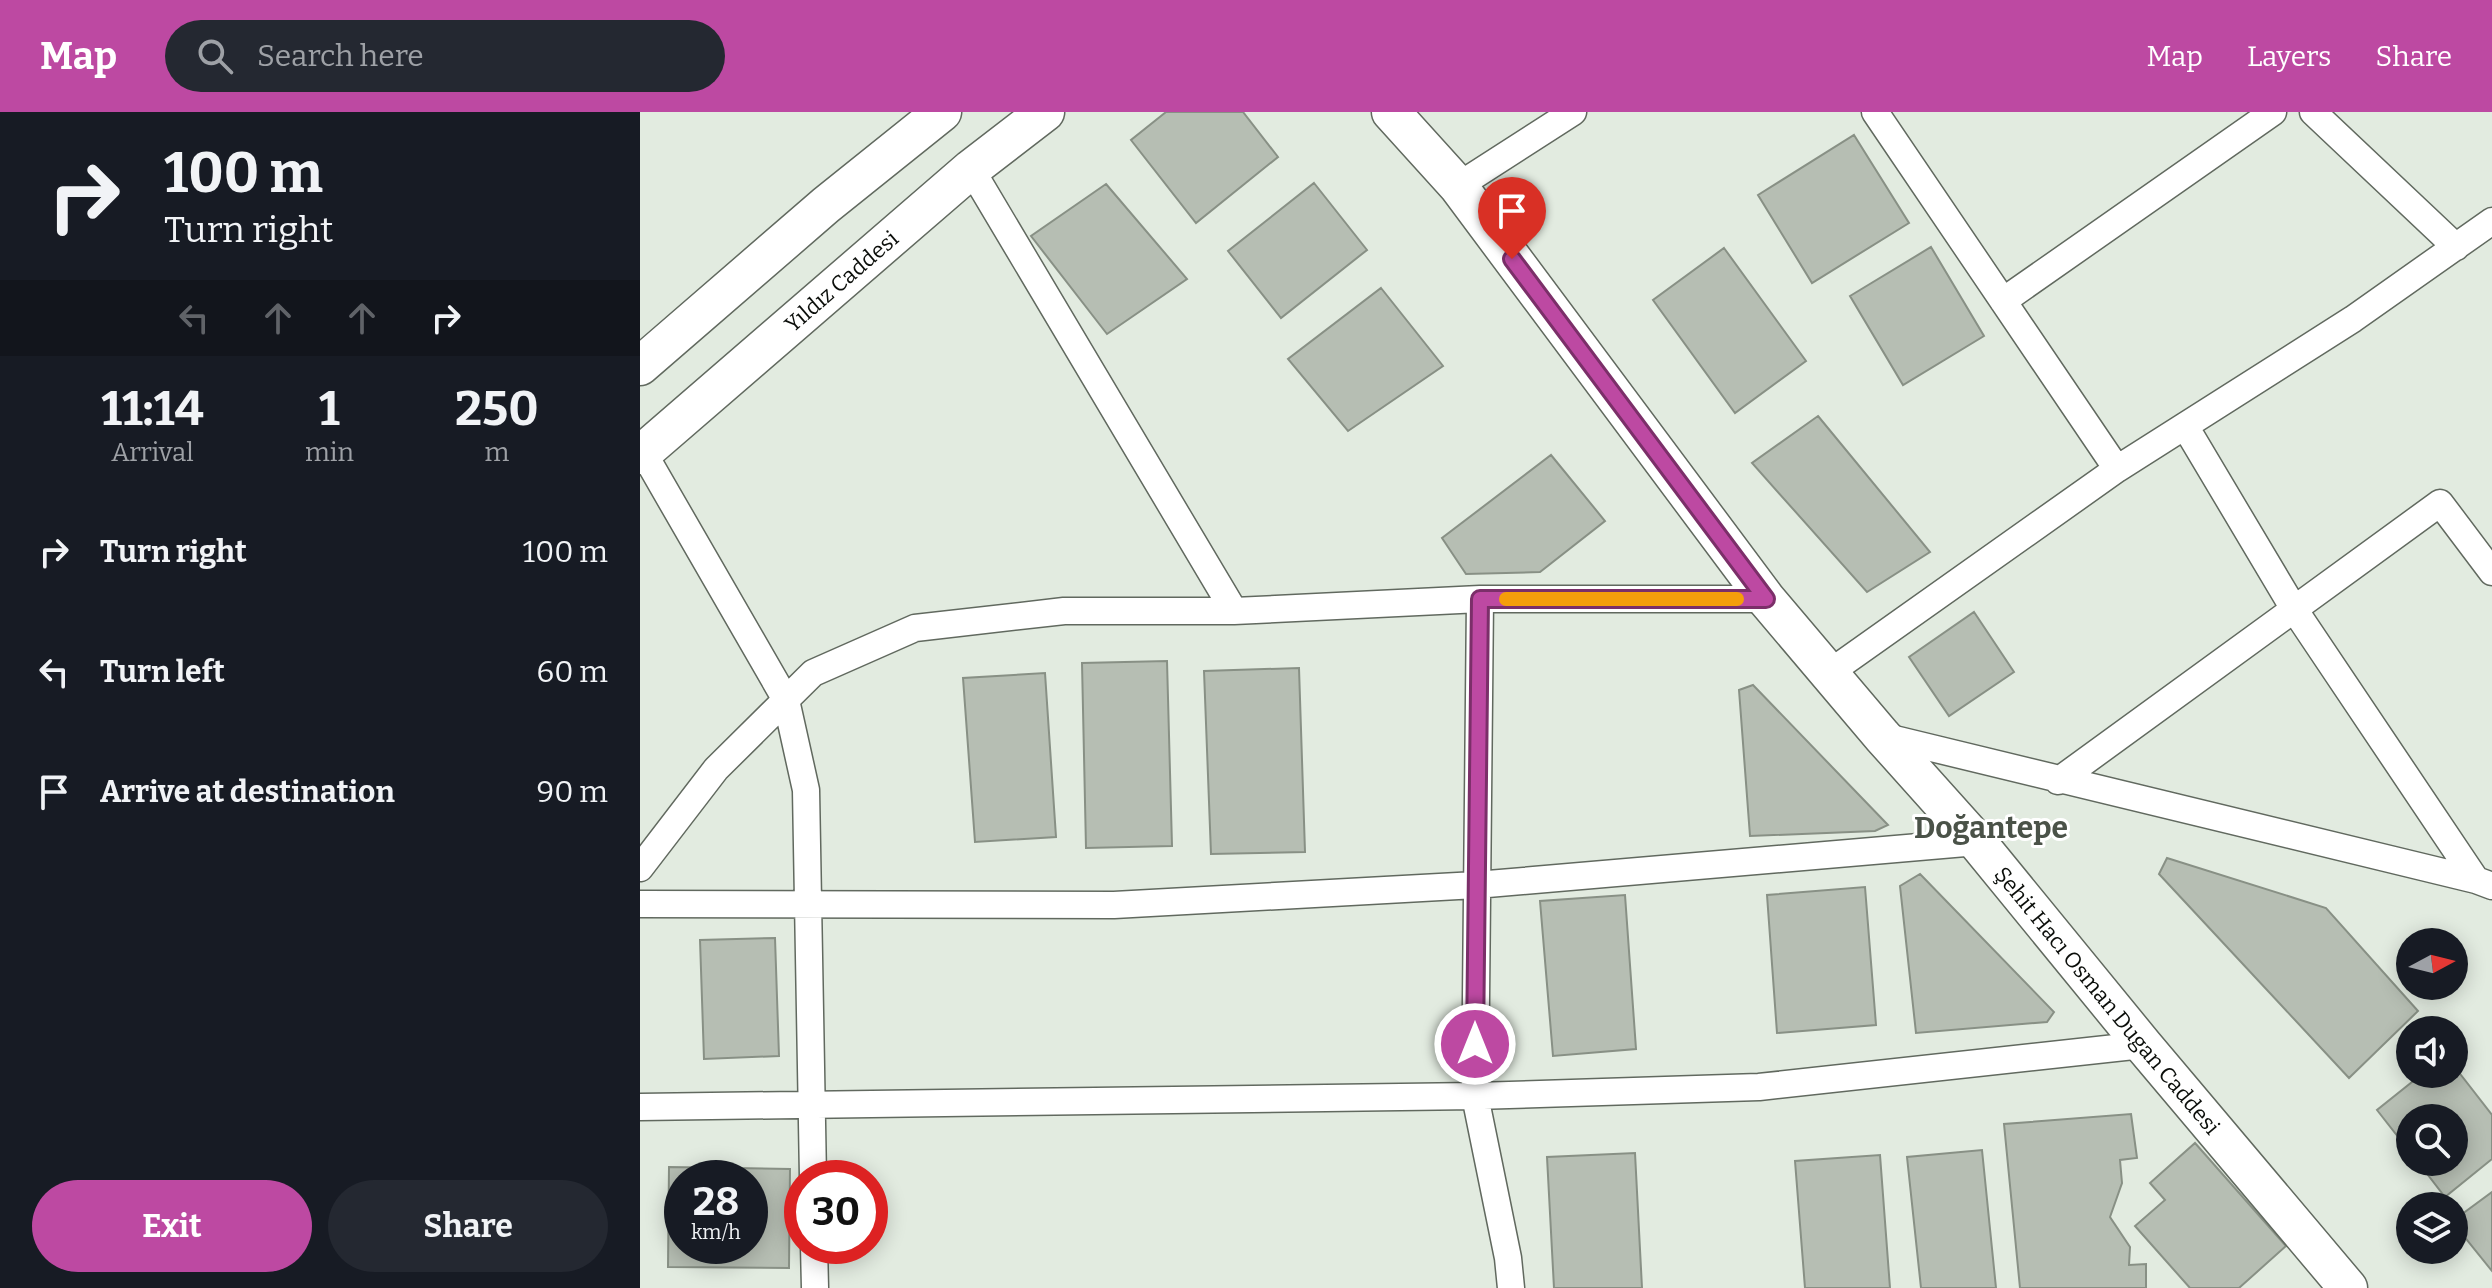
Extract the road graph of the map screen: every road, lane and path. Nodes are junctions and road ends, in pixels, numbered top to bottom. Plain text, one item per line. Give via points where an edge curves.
1 (942, 112) edge
2 (1045, 112) edge
3 (1391, 112) edge
4 (1573, 112) edge
5 (1875, 112) edge
6 (2273, 112) edge
7 (2313, 112) edge
8 (971, 169) junction
9 (1458, 186) junction
10 (2492, 221) edge
11 (2456, 247) junction
12 (2003, 301) junction
13 (640, 366) edge
14 (2185, 426) junction
15 (642, 453) edge
16 (2117, 469) junction
17 (2492, 572) edge
18 (1480, 599) junction
19 (1766, 599) junction
20 (2294, 609) junction
21 (1234, 611) junction
22 (1829, 673) junction
23 (786, 700) junction
24 (1882, 736) junction
25 (2058, 781) junction
26 (1977, 842) junction
27 (640, 868) edge
28 (2487, 878) edge
29 (1476, 885) junction
30 (640, 904) edge
31 (807, 904) junction
32 (2143, 1045) junction
33 (1475, 1096) junction
34 (811, 1103) junction
35 (640, 1107) edge
36 (813, 1160) edge
37 (814, 1264) edge
38 (815, 1288) edge
39 (1511, 1288) edge
40 (2348, 1288) edge

1 - 13 main road
2 - 8 main road, Yıldız Caddesi
3 - 9 main road, Şehit Hacı Osman Dugan Caddesi
4 - 9 street
5 - 12 street
6 - 12 street
7 - 11 street
8 - 15 main road, Yıldız Caddesi
8 - 21 street
9 - 19 main road, Şehit Hacı Osman Dugan Caddesi
10 - 11 street
11 - 14 street
12 - 16 street
14 - 16 street
14 - 20 street
15 - 23 street
16 - 22 street
17 - 20 street via 2440,503
18 - 19 street
18 - 21 street
18 - 29 street
19 - 22 main road, Şehit Hacı Osman Dugan Caddesi
20 - 25 street
20 - 28 street
21 - 23 street via 1064,611 915,628 813,673
22 - 24 main road, Şehit Hacı Osman Dugan Caddesi
23 - 27 street via 716,769
23 - 31 street via 806,790
24 - 25 street
24 - 26 main road, Şehit Hacı Osman Dugan Caddesi
25 - 28 street
26 - 29 street
26 - 32 main road, Şehit Hacı Osman Dugan Caddesi
29 - 31 street via 1114,905
29 - 33 street
30 - 31 street
31 - 34 street
32 - 33 street via 1759,1087
32 - 40 main road, Şehit Hacı Osman Dugan Caddesi
33 - 34 street
33 - 39 street
34 - 35 street
34 - 36 street
37 - 38 street

